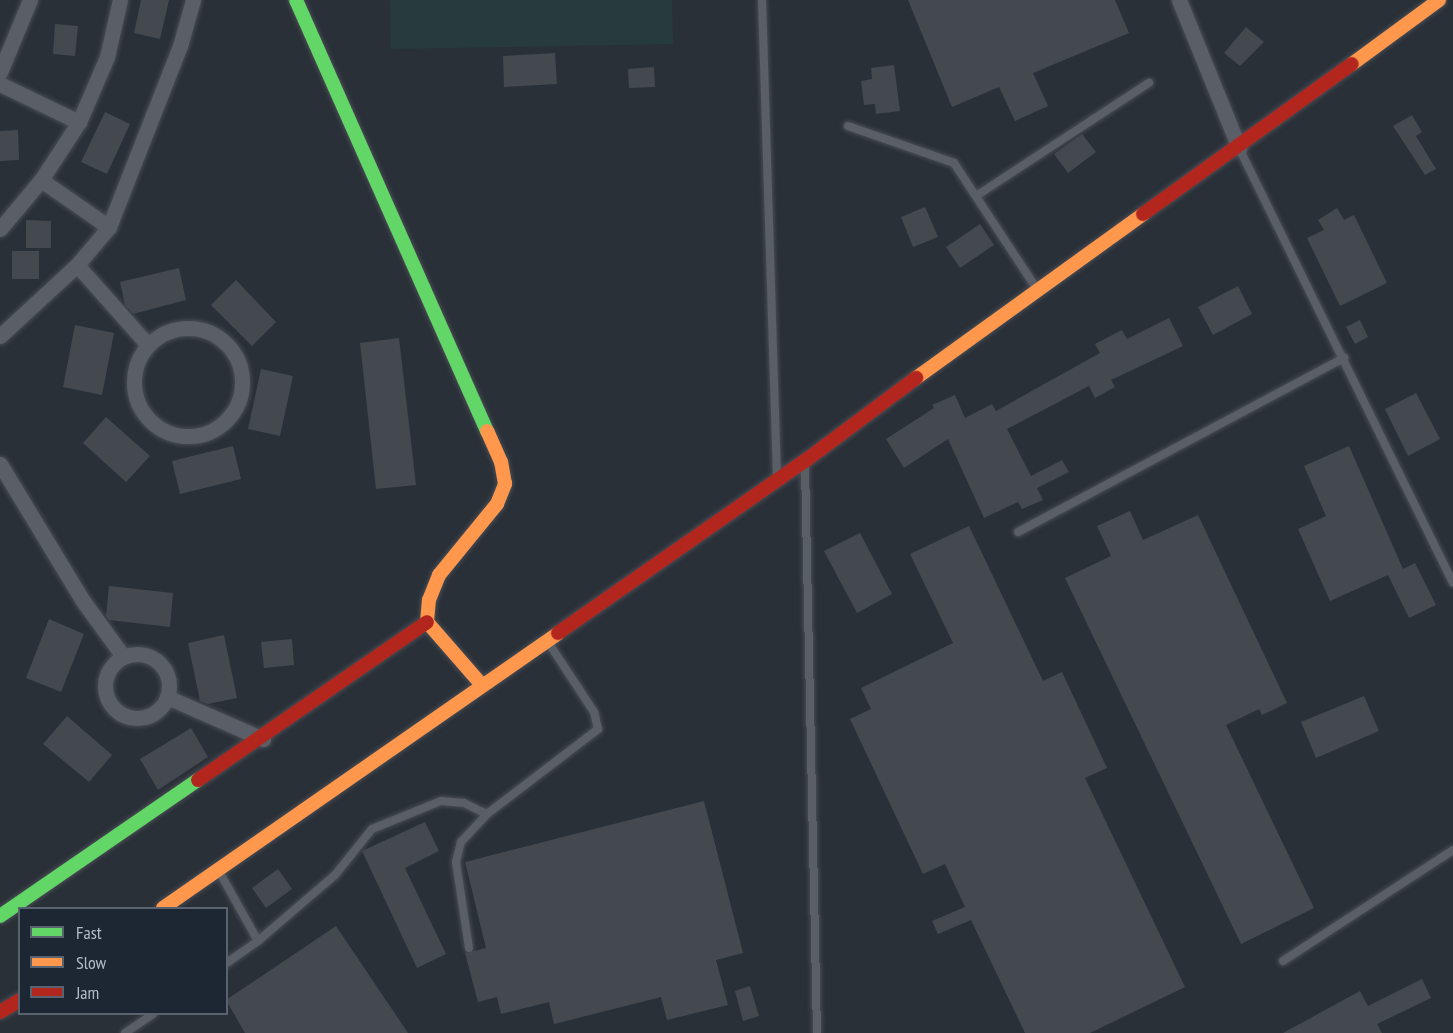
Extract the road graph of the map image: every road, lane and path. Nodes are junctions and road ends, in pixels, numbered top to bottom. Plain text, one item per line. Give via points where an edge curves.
1 (30, 0) edge
2 (120, 0) edge
3 (193, 0) edge
4 (296, 0) edge
5 (762, 0) edge
6 (1179, 0) edge
7 (1439, 0) edge
8 (0, 72) edge
9 (1149, 83) dead end
10 (0, 84) edge
11 (79, 122) junction
12 (848, 126) dead end
13 (1239, 148) junction
14 (41, 180) junction
15 (976, 195) junction
16 (109, 227) junction
17 (0, 229) edge
18 (77, 265) junction
19 (1036, 288) junction
20 (0, 336) edge
21 (148, 345) junction
22 (1344, 358) junction
23 (805, 461) junction
24 (0, 464) edge
25 (778, 480) junction
26 (1018, 532) dead end
27 (1453, 582) edge
28 (427, 622) junction
29 (548, 642) junction
30 (123, 656) junction
31 (481, 684) junction
32 (167, 697) junction
33 (263, 739) junction
34 (487, 814) junction
35 (1453, 850) edge
36 (220, 873) junction
37 (166, 907) edge
38 (0, 916) edge
39 (258, 941) junction
40 (469, 948) dead end
41 (1283, 961) dead end
42 (228, 962) edge
43 (18, 1001) edge
44 (0, 1012) edge
45 (152, 1015) edge
46 (125, 1033) edge
47 (817, 1033) edge

1 - 8 street
2 - 11 street via 107,57
3 - 16 street via 180,46
4 - 28 main road via 501,462 505,484 497,504 439,575 429,600
5 - 25 lane
6 - 13 street
7 - 13 main road
9 - 15 lane
10 - 11 street
11 - 14 street
12 - 15 lane via 940,155 954,163
13 - 19 main road
13 - 22 lane
14 - 16 street
14 - 17 street
15 - 19 lane
16 - 18 street
18 - 20 street
18 - 21 street
19 - 23 main road
21 - 21 street via 137,364 134,385 140,405 152,423 170,433 191,436 212,431 229,418 240,400 243,379 237,358 225,341 207,330 185,327 165,333
22 - 26 lane
22 - 27 lane
23 - 25 main road
23 - 47 lane
24 - 30 street via 83,601
25 - 29 main road
28 - 31 main road
28 - 33 main road
29 - 31 main road
29 - 34 lane via 594,712 598,729
30 - 32 street via 147,655 158,662 165,672
30 - 32 street via 106,675 108,700 115,710 126,716 150,715
31 - 36 main road
32 - 33 street
33 - 38 main road
34 - 39 lane via 464,804 441,801 372,829 335,875
34 - 40 lane via 460,842 456,862
35 - 41 lane
36 - 37 main road
36 - 39 lane
39 - 42 lane
43 - 44 main road
45 - 46 lane

